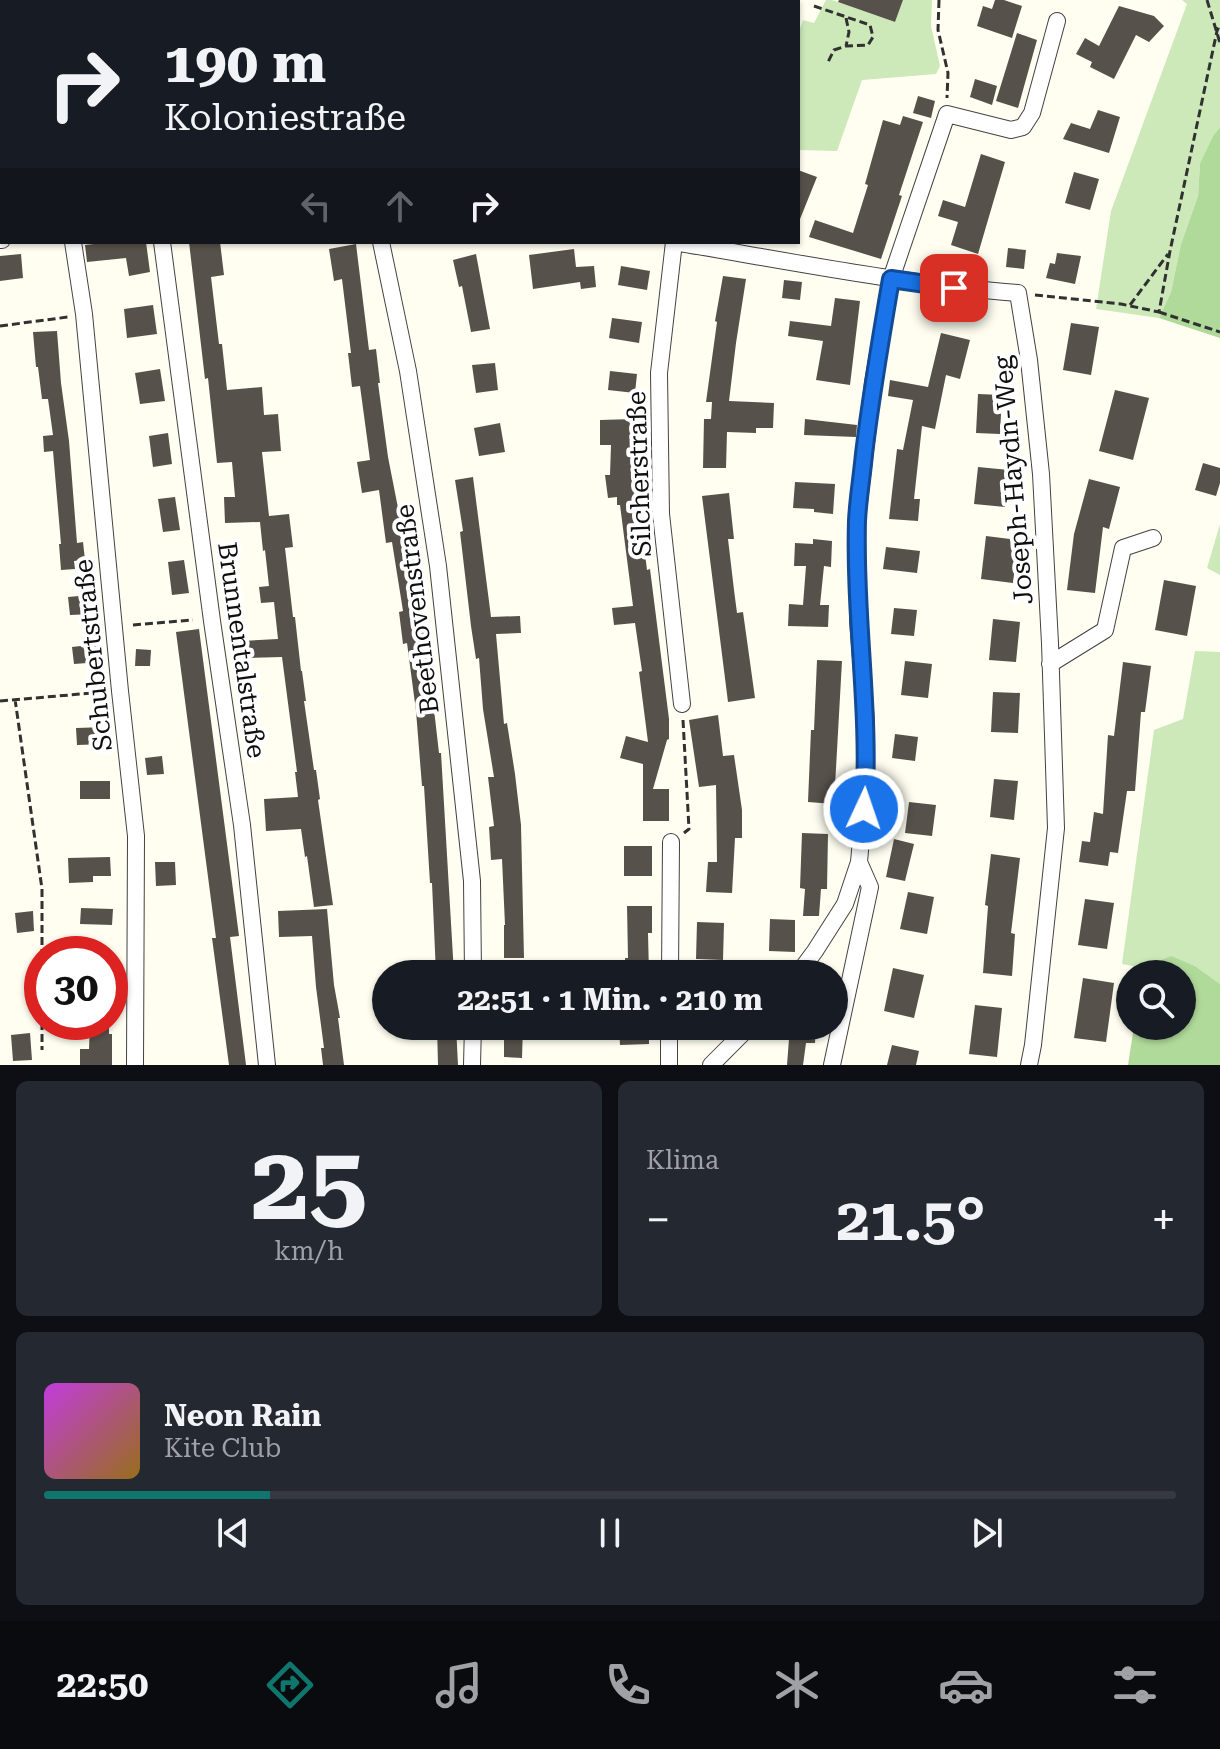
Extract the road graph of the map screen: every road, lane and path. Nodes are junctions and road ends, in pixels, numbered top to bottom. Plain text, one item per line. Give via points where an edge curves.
1 (939, 0) edge
2 (1207, 0) edge
3 (814, 6) dead end
4 (845, 17) junction
5 (1057, 21) dead end
6 (1220, 24) edge
7 (1217, 31) junction
8 (1220, 43) edge
9 (846, 46) junction
10 (828, 62) dead end
11 (947, 114) junction
12 (73, 244) edge
13 (162, 244) edge
14 (381, 244) edge
15 (674, 244) edge
16 (686, 244) edge
17 (1170, 251) junction
18 (891, 279) junction
19 (1018, 293) junction
20 (1130, 305) junction
21 (1159, 312) junction
22 (84, 314) junction
23 (0, 326) edge
24 (1220, 332) edge
25 (1153, 538) dead end
26 (212, 621) junction
27 (114, 625) junction
28 (1050, 664) junction
29 (120, 691) junction
30 (15, 699) junction
31 (0, 701) edge
32 (682, 704) joint
33 (689, 829) dead end
34 (671, 842) dead end
35 (859, 862) junction
36 (42, 936) edge
37 (473, 960) edge
38 (670, 960) edge
39 (808, 960) edge
40 (42, 1040) edge
41 (473, 1040) edge
42 (669, 1040) edge
43 (736, 1040) edge
44 (42, 1050) dead end
45 (135, 1065) edge
46 (267, 1065) edge
47 (472, 1065) edge
48 (669, 1065) edge
49 (711, 1065) edge
50 (832, 1065) edge
51 (1029, 1065) edge

1 - 11 path
2 - 7 path
3 - 4 path
4 - 9 path
4 - 9 path via 870,25 873,37 868,45
5 - 11 street via 1032,113 1023,127 1011,130
6 - 7 path
7 - 8 path
7 - 17 path
9 - 10 path via 834,50
11 - 18 street
12 - 22 street, Schubertstraße
13 - 26 street, Brunnentalstraße
14 - 37 street, Beethovenstraße via 408,371 438,566 472,881
15 - 32 street, Silcherstraße via 659,373 661,514
16 - 18 street
17 - 20 path
17 - 21 path
18 - 19 street
18 - 35 street via 857,519 866,722
19 - 20 path
19 - 28 street, Joseph-Haydn-Weg via 1041,474
20 - 21 path
21 - 24 path
22 - 23 path
22 - 27 street, Schubertstraße
25 - 28 street via 1123,548 1105,630
26 - 27 path
26 - 46 street, Brunnentalstraße via 242,825
27 - 29 street, Schubertstraße
28 - 51 street, Joseph-Haydn-Weg via 1056,828
29 - 30 path
29 - 45 street, Schubertstraße via 136,836
30 - 31 path
30 - 36 path via 42,889
32 - 33 path
34 - 38 street
35 - 39 street via 845,904
35 - 50 street via 870,887
40 - 44 path
41 - 47 street
42 - 48 street
43 - 49 street

